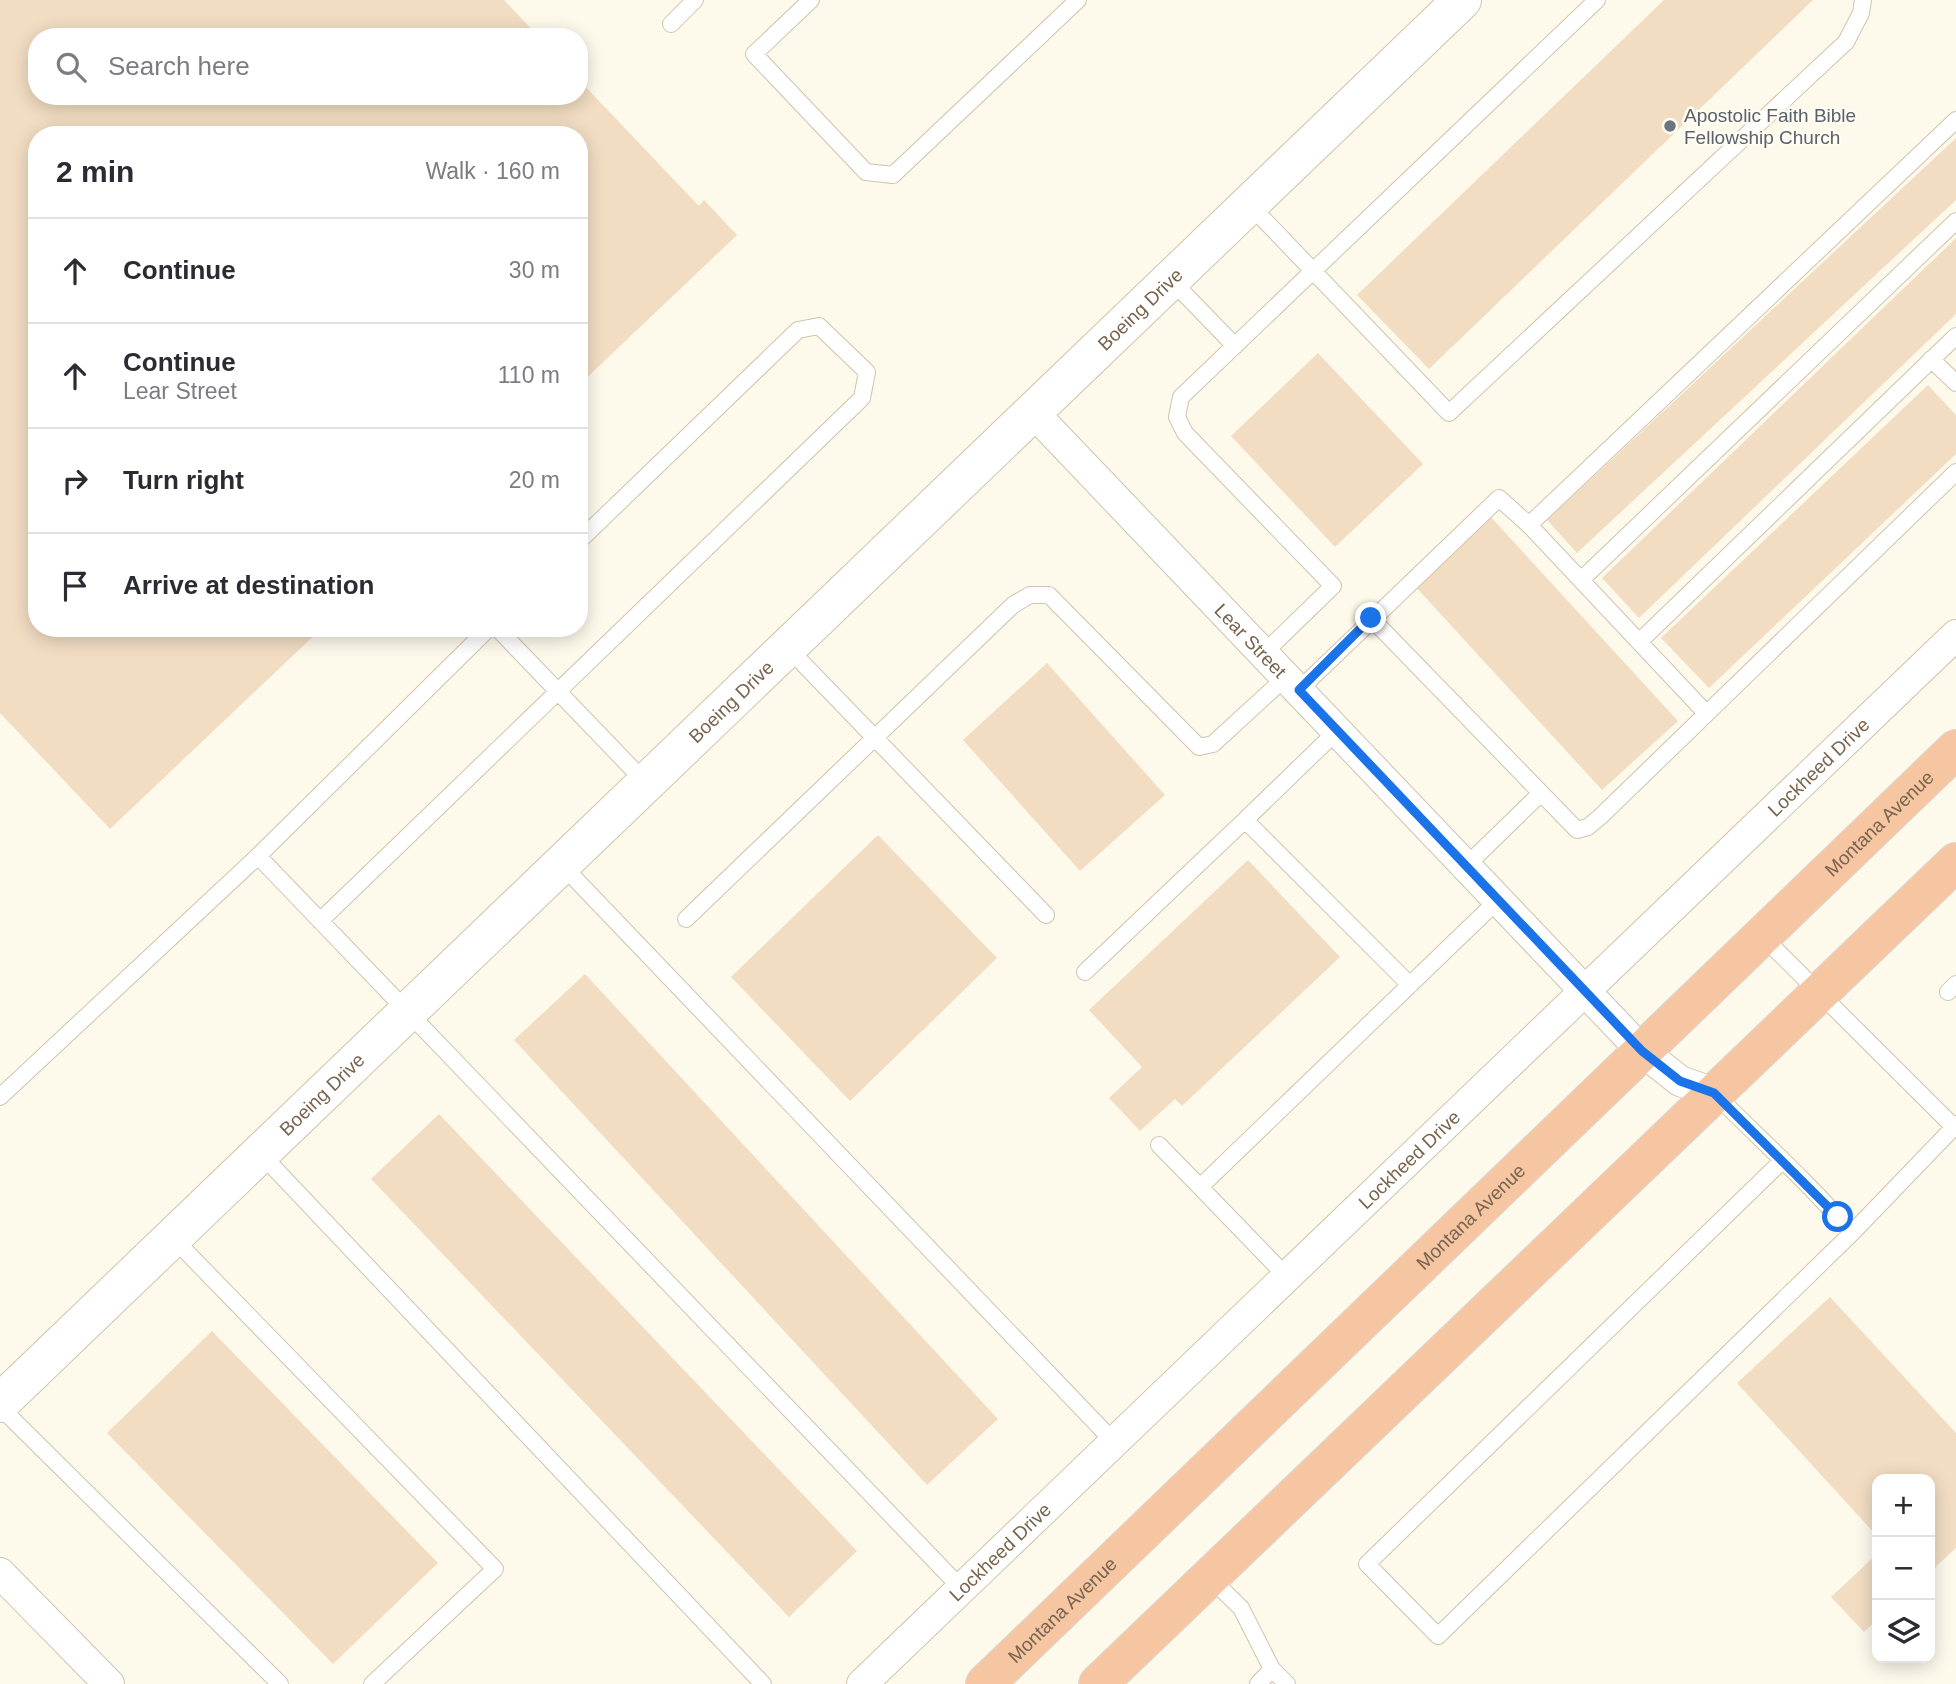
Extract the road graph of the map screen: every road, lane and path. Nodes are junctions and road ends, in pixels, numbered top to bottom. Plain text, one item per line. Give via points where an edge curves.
1 (695, 0) edge
2 (811, 0) edge
3 (1078, 0) edge
4 (1462, 0) edge
5 (1597, 0) edge
6 (1863, 0) edge
7 (671, 24) dead end
8 (1956, 120) edge
9 (1249, 204) junction
10 (1956, 221) edge
11 (1314, 272) junction
12 (1171, 280) junction
13 (1956, 335) edge
14 (1235, 346) junction
15 (1931, 359) junction
16 (1956, 383) edge
17 (1032, 411) junction
18 (1956, 472) edge
19 (1529, 525) junction
20 (588, 532) edge
21 (1581, 580) junction
22 (1371, 618) junction
23 (1956, 635) edge
24 (480, 637) edge
25 (506, 637) edge
26 (1639, 642) junction
27 (788, 647) junction
28 (1264, 653) junction
29 (1293, 683) junction
30 (558, 692) junction
31 (1706, 713) junction
32 (1337, 731) junction
33 (873, 737) junction
34 (1956, 749) edge
35 (646, 783) junction
36 (1541, 793) junction
37 (1245, 820) junction
38 (258, 856) junction
39 (1956, 862) edge
40 (561, 864) junction
41 (1466, 866) junction
42 (1498, 900) junction
43 (1046, 915) dead end
44 (686, 919) dead end
45 (320, 921) junction
46 (1762, 936) junction
47 (1085, 972) dead end
48 (1410, 985) junction
49 (1585, 991) junction
50 (1819, 993) junction
51 (407, 1011) junction
52 (1642, 1051) junction
53 (1714, 1093) junction
54 (0, 1097) edge
55 (1955, 1127) edge
56 (1159, 1145) dead end
57 (260, 1153) junction
58 (1782, 1161) junction
59 (1200, 1187) junction
60 (1852, 1233) junction
61 (172, 1237) junction
62 (1287, 1277) junction
63 (0, 1405) edge
64 (1114, 1442) junction
65 (0, 1573) edge
66 (1209, 1577) junction
67 (962, 1589) junction
68 (1272, 1670) junction
69 (100, 1681) edge
70 (280, 1684) edge
71 (372, 1684) edge
72 (763, 1684) edge
73 (862, 1684) edge
74 (985, 1684) edge
75 (1098, 1684) edge
76 (1258, 1684) edge
77 (1287, 1684) edge

1 - 7 lane
2 - 3 lane via 754,54 866,172 893,174
4 - 9 street, Boeing Drive
5 - 11 lane
6 - 11 lane via 1846,42 1449,413
8 - 19 lane
9 - 11 lane
9 - 12 street, Boeing Drive
10 - 21 lane
11 - 14 lane
12 - 14 lane
12 - 17 street, Boeing Drive
13 - 15 lane
14 - 28 lane via 1181,397 1177,417 1185,433 1333,586
15 - 16 lane
15 - 26 lane
17 - 27 street, Boeing Drive
17 - 28 street, Lear Street
18 - 31 lane
19 - 21 lane
19 - 22 lane via 1499,498
20 - 30 lane via 798,330 819,326 867,372 862,398
21 - 26 lane
22 - 29 lane
22 - 36 lane
23 - 49 street, Lockheed Drive
24 - 38 lane
25 - 30 lane
26 - 31 lane
27 - 33 lane
27 - 35 street, Boeing Drive
28 - 29 street, Lear Street
29 - 32 street, Lear Street
29 - 33 lane via 1213,744 1199,747 1049,596 1030,595 1013,604
30 - 35 lane
30 - 45 lane
31 - 36 lane via 1588,827 1577,830
32 - 37 lane
32 - 41 street, Lear Street
33 - 43 lane
33 - 44 lane
34 - 46 highway, Montana Avenue
35 - 40 street, Boeing Drive
36 - 41 lane
37 - 47 lane
37 - 48 lane
38 - 45 lane
38 - 54 lane
39 - 50 highway
40 - 51 street, Boeing Drive
40 - 64 lane
41 - 42 street, Lear Street
42 - 48 lane
42 - 49 street, Lear Street
45 - 51 lane
46 - 50 lane
46 - 52 highway, Montana Avenue
48 - 59 lane
49 - 52 street, Lear Street
49 - 62 street, Lockheed Drive
50 - 53 highway
50 - 55 lane
51 - 57 street, Boeing Drive
51 - 67 lane
52 - 53 street, Lear Street via 1680,1081
52 - 74 highway, Montana Avenue
53 - 58 lane
53 - 66 highway
55 - 60 lane
56 - 59 lane
57 - 61 street, Boeing Drive
57 - 72 lane
58 - 60 lane
58 - 60 lane via 1367,1564 1438,1636
59 - 62 lane
61 - 63 street, Boeing Drive
61 - 71 lane via 495,1569
62 - 64 street, Lockheed Drive
63 - 70 lane
64 - 67 street, Lockheed Drive
65 - 69 street
66 - 68 lane via 1241,1608
66 - 75 highway
67 - 73 street, Lockheed Drive
68 - 76 lane
68 - 77 lane

